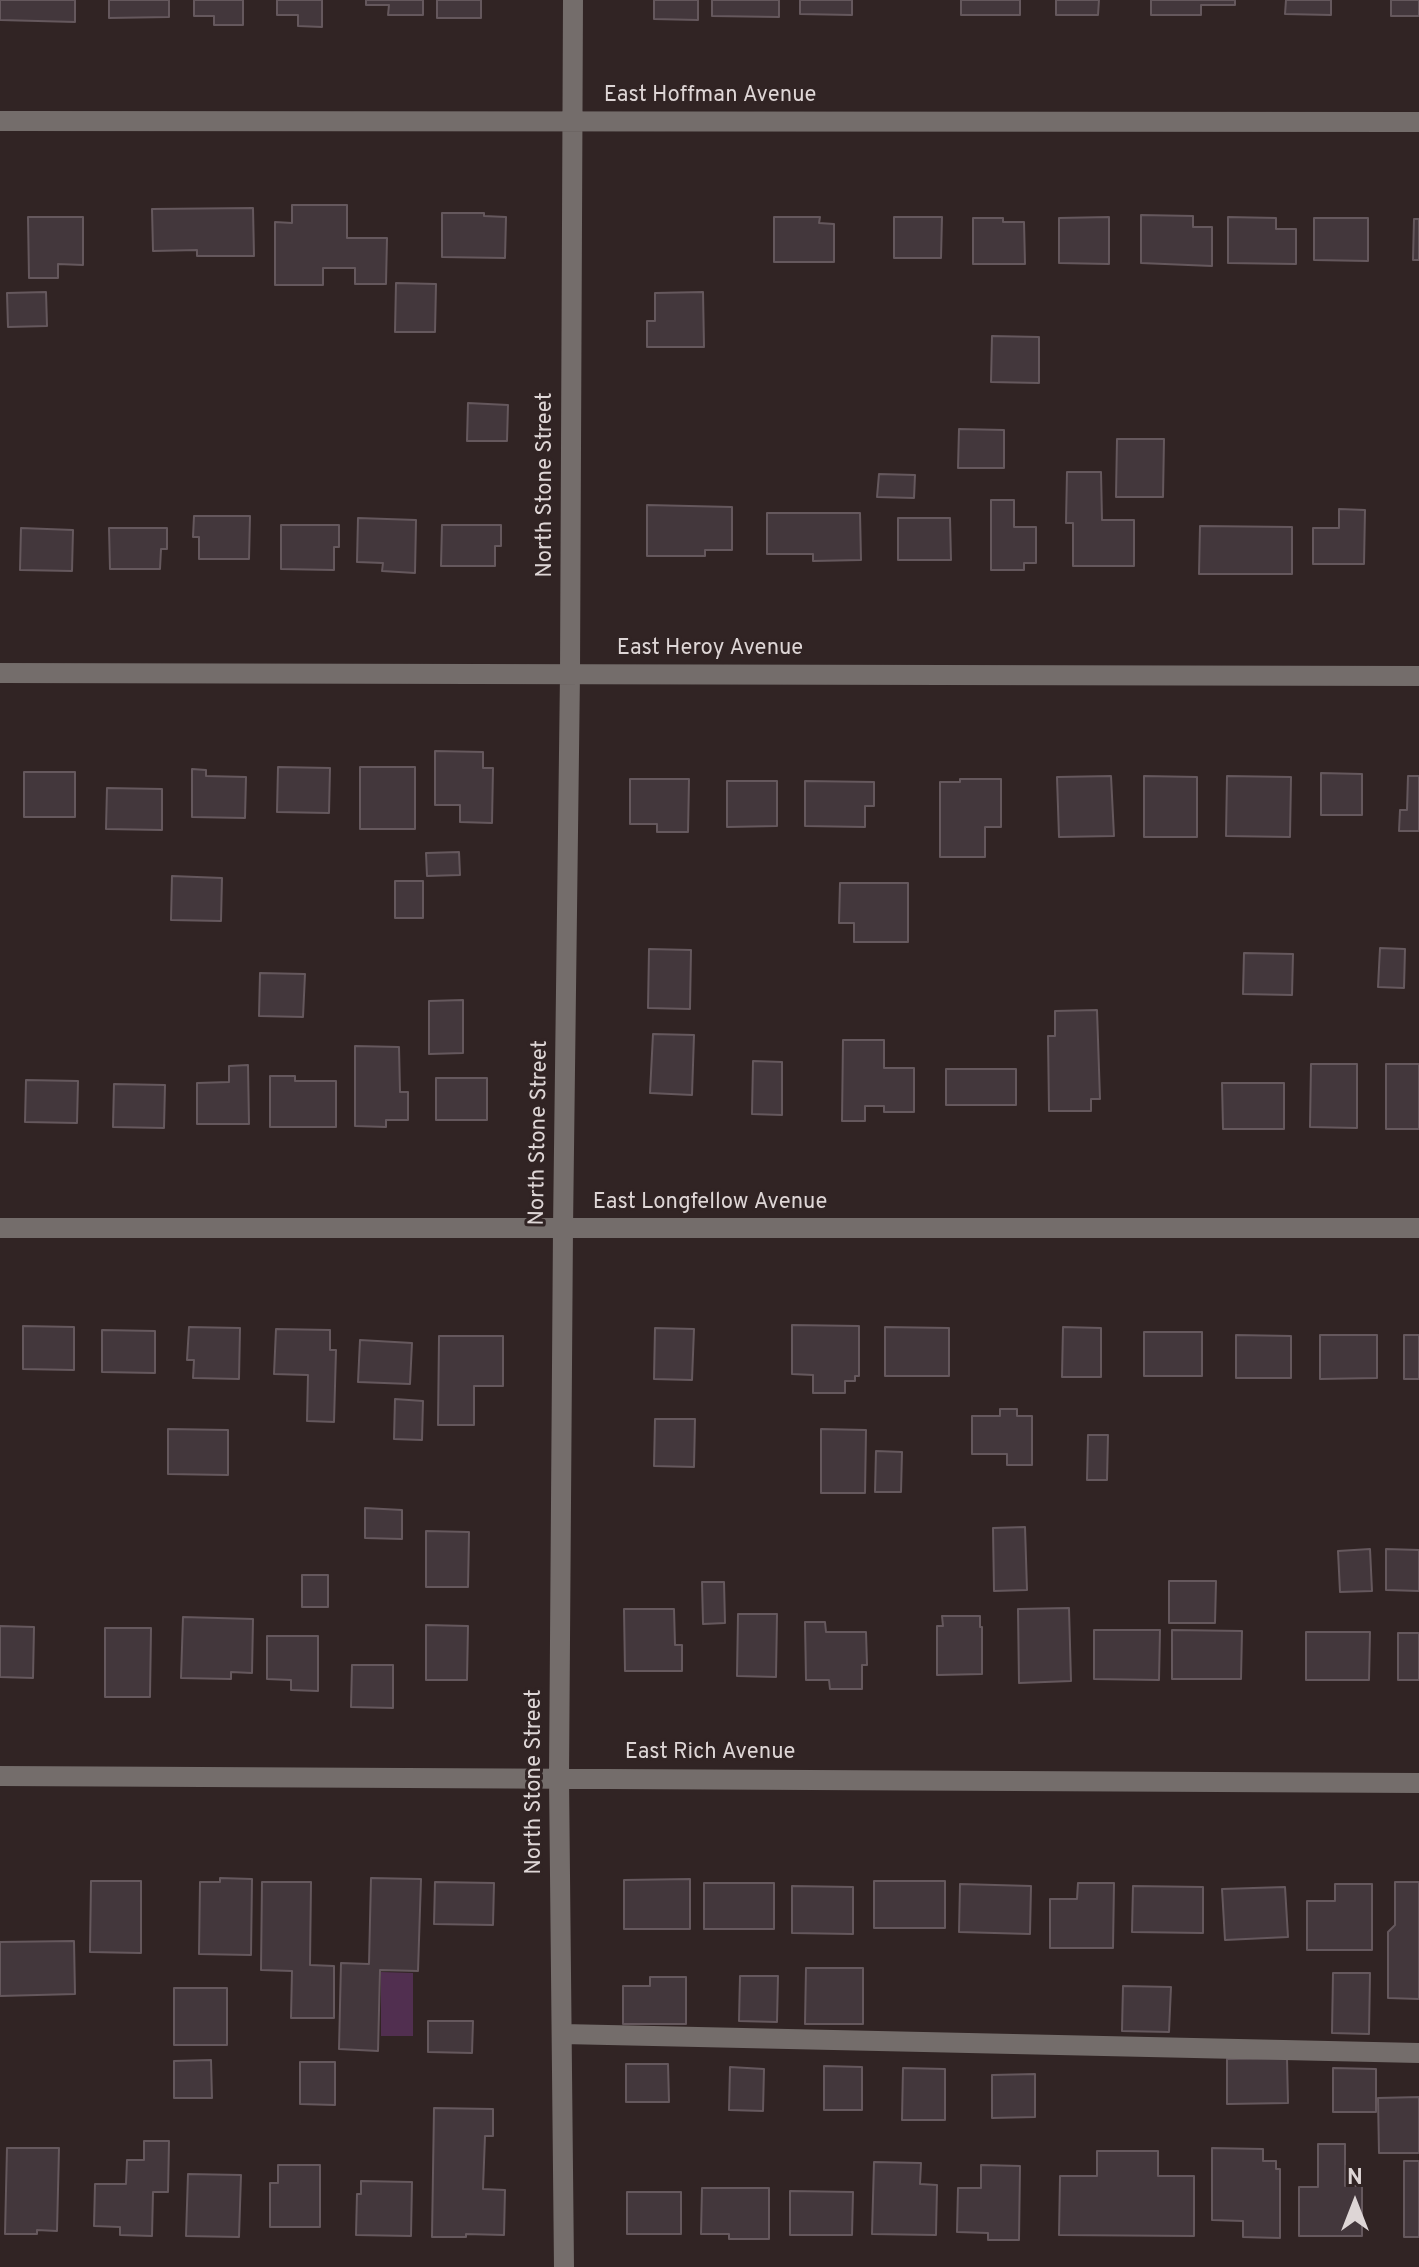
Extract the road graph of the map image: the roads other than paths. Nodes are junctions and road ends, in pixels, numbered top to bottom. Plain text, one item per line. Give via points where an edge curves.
1 (573, 0) edge
2 (0, 121) edge
3 (571, 121) junction
4 (1419, 122) edge
5 (0, 673) edge
6 (570, 673) junction
7 (1419, 676) edge
8 (0, 1228) edge
9 (563, 1228) junction
10 (1419, 1228) edge
11 (0, 1776) edge
12 (559, 1777) junction
13 (1419, 1783) edge
14 (563, 2034) junction
15 (1419, 2053) edge
16 (564, 2267) edge

1 - 3 street, North Stone Street
2 - 3 street, East Hoffman Avenue
3 - 4 street, East Hoffman Avenue
3 - 6 street, North Stone Street
5 - 6 street, East Heroy Avenue
6 - 7 street, East Heroy Avenue
6 - 9 street, North Stone Street
8 - 9 street, East Longfellow Avenue
9 - 10 street, East Longfellow Avenue
9 - 12 street, North Stone Street
11 - 12 street, East Rich Avenue
12 - 13 street, East Rich Avenue
12 - 14 street, North Stone Street
14 - 15 street
14 - 16 street, North Stone Street

